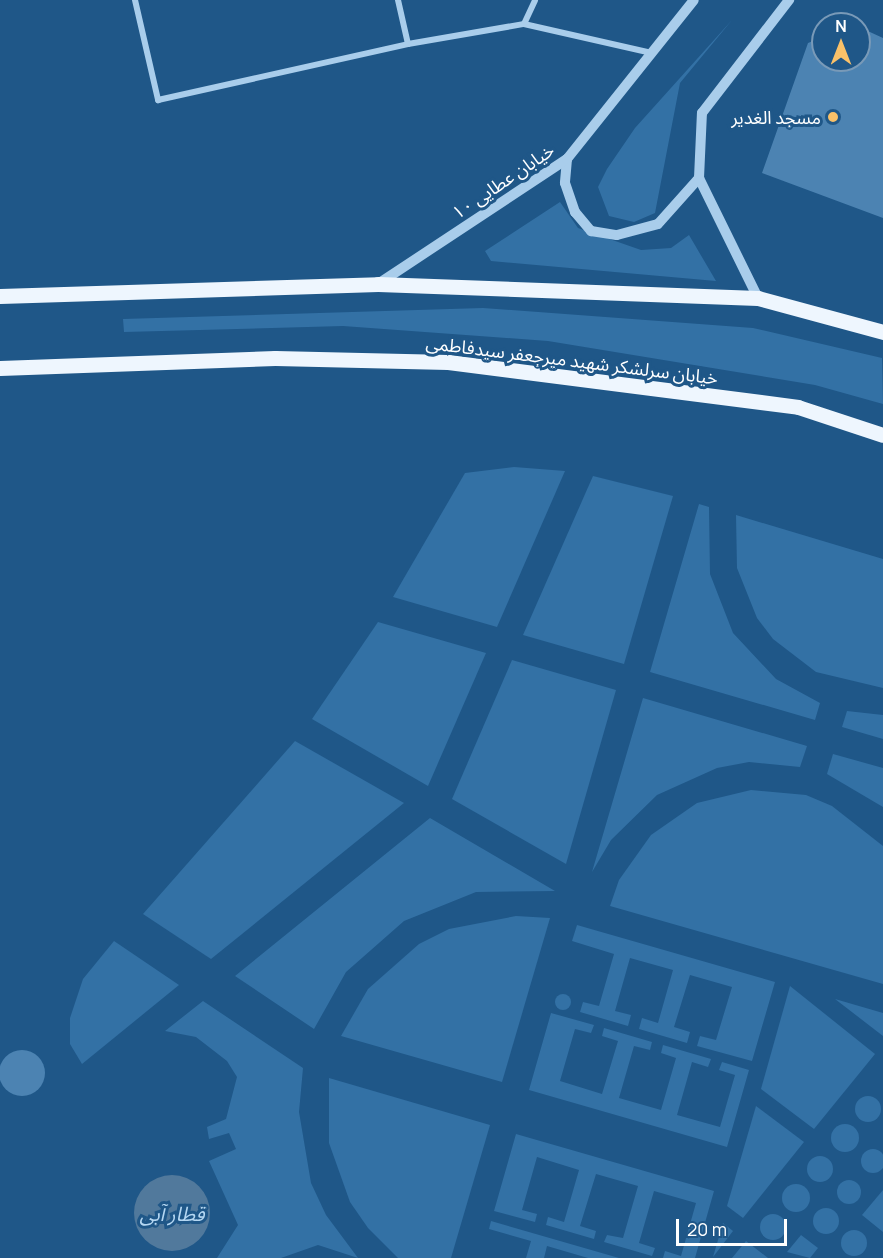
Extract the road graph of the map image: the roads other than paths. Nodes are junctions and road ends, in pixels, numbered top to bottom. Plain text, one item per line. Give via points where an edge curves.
1 (135, 0) edge
2 (398, 0) edge
3 (535, 0) edge
4 (694, 0) edge
5 (789, 0) edge
6 (524, 24) junction
7 (408, 44) junction
8 (653, 53) junction
9 (567, 159) junction
10 (699, 178) junction
11 (378, 284) junction
12 (0, 296) edge
13 (758, 298) junction
14 (883, 332) edge
15 (0, 369) edge
16 (883, 435) edge

1 - 7 street via 158,100
2 - 7 street
3 - 6 street
4 - 8 street, خیابان عطایی ۱۰
5 - 10 street via 702,113
6 - 7 street
6 - 8 street
8 - 9 street, خیابان عطایی ۱۰
9 - 10 street via 565,183 575,212 591,231 617,235 658,224
9 - 11 street, خیابان عطایی ۱۰
10 - 13 street
11 - 12 main road
11 - 13 main road
13 - 14 main road
15 - 16 main road, خیابان سرلشکر شهید میرجعفر سیدفاطمی via 275,358 448,362 798,407

